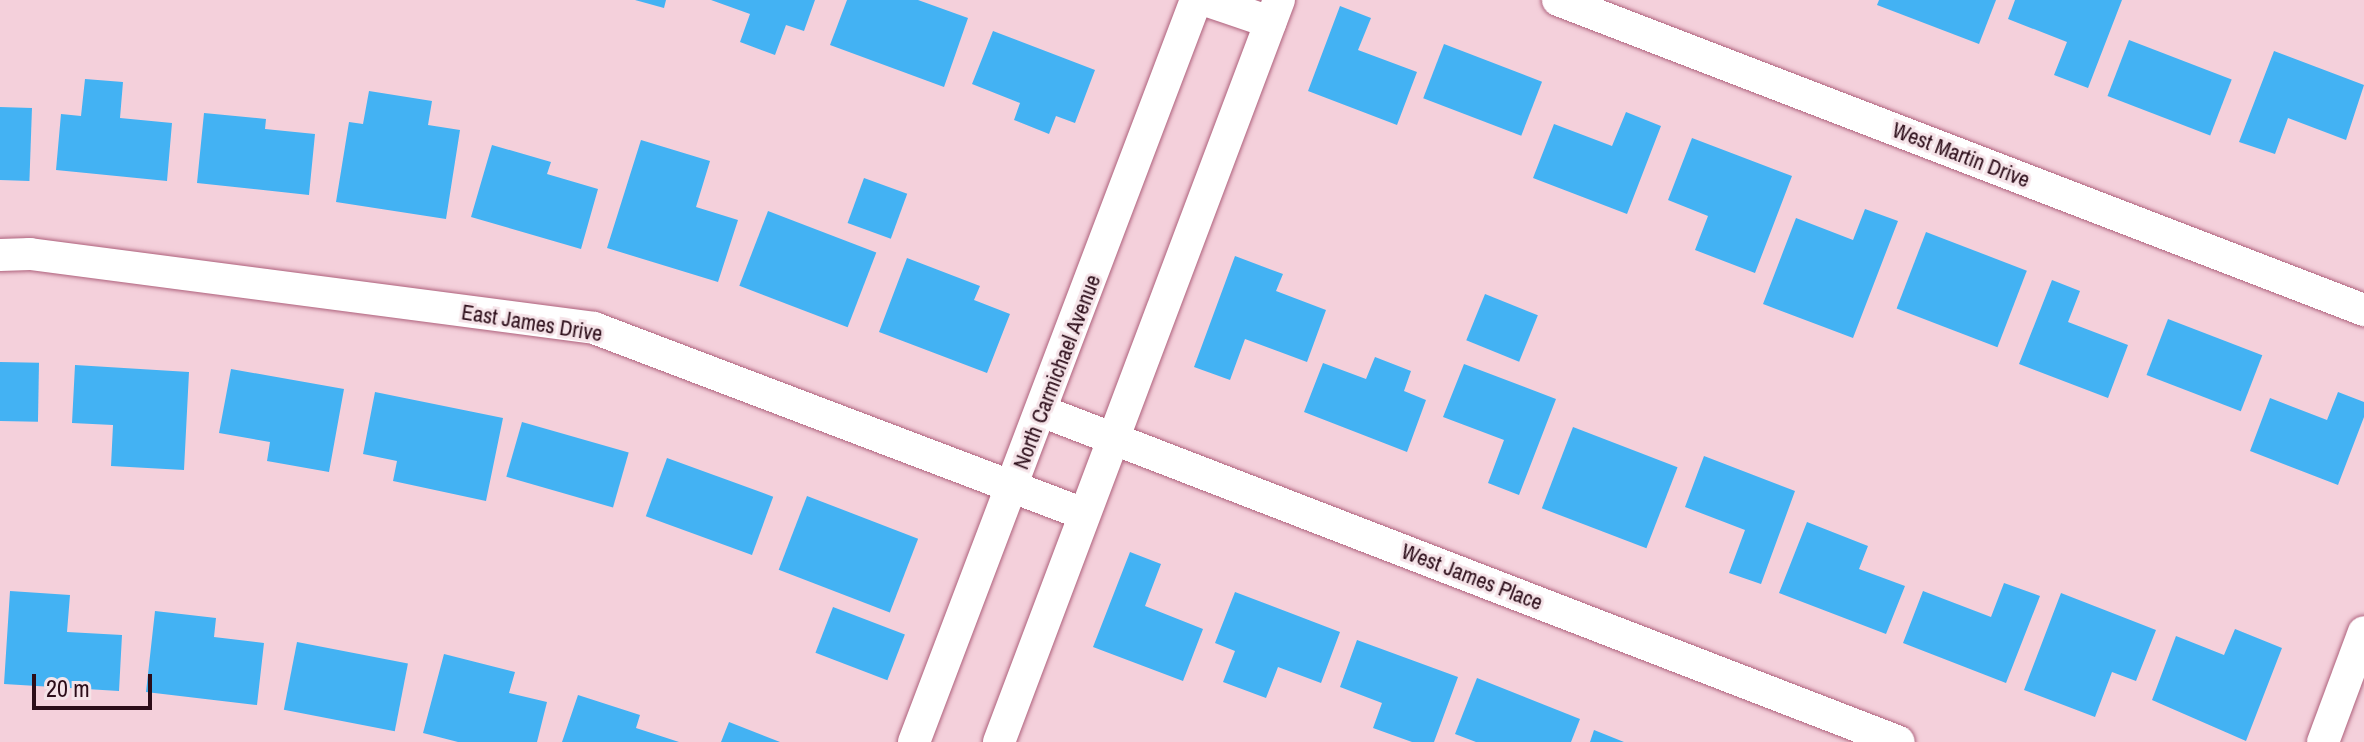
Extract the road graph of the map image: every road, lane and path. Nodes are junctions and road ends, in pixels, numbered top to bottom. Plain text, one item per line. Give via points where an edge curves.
1 (1196, 0) edge
2 (1205, 0) edge
3 (1558, 0) edge
4 (1274, 11) edge
5 (0, 255) edge
6 (2364, 310) edge
7 (1044, 412) junction
8 (1113, 439) junction
9 (1011, 487) junction
10 (1084, 514) junction
11 (2364, 632) edge
12 (2356, 683) edge
13 (914, 742) edge
14 (999, 742) edge
15 (1899, 742) edge
16 (2323, 742) edge

1 - 7 street, North Carmichael Avenue
2 - 4 street
3 - 6 street, West Martin Drive
4 - 8 street
5 - 9 street, East James Drive via 30,254 594,328
7 - 8 street, West James Place
7 - 9 street, North Carmichael Avenue
8 - 10 street
8 - 15 street, West James Place
9 - 10 street, East James Drive
9 - 13 street, North Carmichael Avenue
10 - 14 street
11 - 12 street
12 - 16 street

